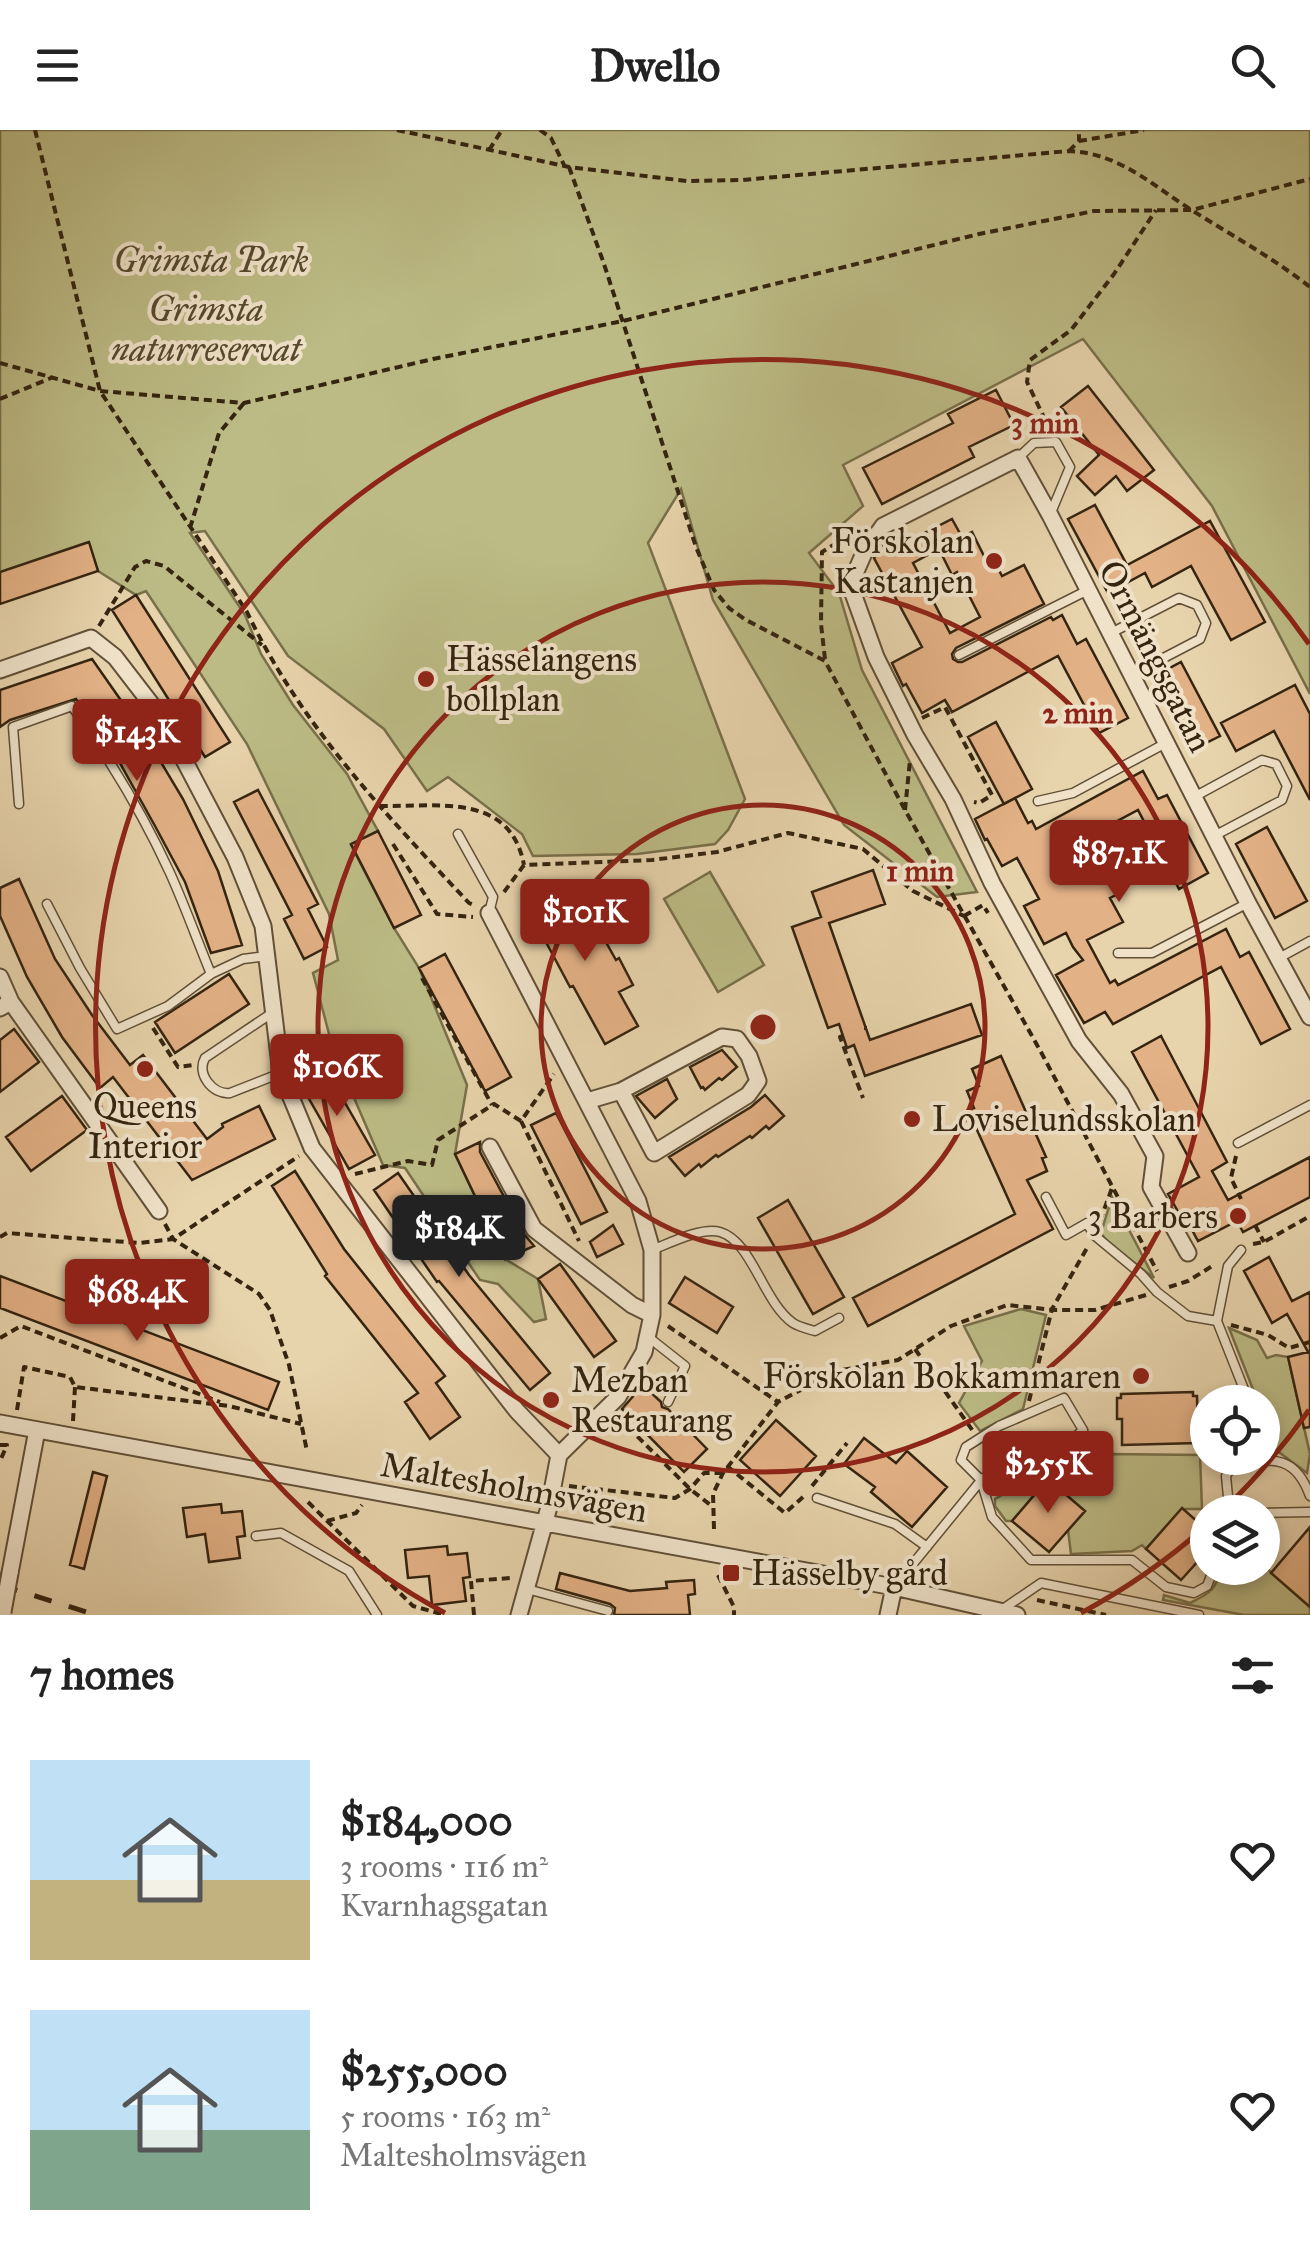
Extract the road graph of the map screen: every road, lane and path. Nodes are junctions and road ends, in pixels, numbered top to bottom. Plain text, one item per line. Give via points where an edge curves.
1 (35, 130) edge
2 (397, 130) edge
3 (502, 130) edge
4 (540, 130) edge
5 (1079, 130) edge
6 (1144, 130) edge
7 (1079, 140) junction
8 (489, 150) junction
9 (1069, 151) junction
10 (566, 166) junction
11 (1310, 179) edge
12 (1156, 210) junction
13 (1192, 210) junction
14 (1310, 287) edge
15 (622, 321) junction
16 (0, 363) edge
17 (52, 378) junction
18 (100, 391) junction
19 (0, 399) edge
20 (244, 403) junction
21 (1056, 442) junction
22 (1018, 458) junction
23 (1050, 515) junction
24 (864, 525) dead end
25 (190, 528) junction
26 (1088, 590) junction
27 (1110, 633) junction
28 (91, 638) junction
29 (263, 646) junction
30 (960, 656) dead end
31 (825, 661) junction
32 (0, 670) edge
33 (1131, 675) junction
34 (939, 709) dead end
35 (1166, 743) junction
36 (911, 754) dead end
37 (1194, 797) junction
38 (1038, 801) dead end
39 (978, 803) dead end
40 (19, 804) dead end
41 (378, 806) junction
42 (905, 810) junction
43 (458, 834) dead end
44 (1214, 836) junction
45 (392, 844) dead end
46 (524, 865) junction
47 (1248, 903) junction
48 (47, 904) dead end
49 (491, 916) junction
50 (964, 916) junction
51 (990, 917) dead end
52 (1310, 941) edge
53 (1118, 954) dead end
54 (267, 956) junction
55 (1279, 958) junction
56 (211, 974) junction
57 (0, 977) edge
58 (422, 978) dead end
59 (1305, 995) edge
60 (5, 1005) edge
61 (272, 1012) junction
62 (1310, 1017) edge
63 (843, 1036) dead end
64 (161, 1041) dead end
65 (566, 1058) junction
66 (201, 1064) junction
67 (281, 1072) junction
68 (620, 1091) junction
69 (863, 1098) dead end
70 (587, 1101) junction
71 (492, 1105) junction
72 (1310, 1105) edge
73 (521, 1121) junction
74 (1238, 1144) joint
75 (490, 1147) dead end
76 (335, 1180) junction
77 (1112, 1187) junction
78 (1046, 1197) dead end
79 (1241, 1199) dead end
80 (159, 1211) joint
81 (1310, 1216) edge
82 (1255, 1226) dead end
83 (1094, 1235) junction
84 (1264, 1242) junction
85 (1245, 1247) joint
86 (652, 1250) junction
87 (1188, 1253) dead end
88 (590, 1274) junction
89 (1200, 1274) dead end
90 (1188, 1281) dead end
91 (1157, 1292) junction
92 (1052, 1310) junction
93 (652, 1315) junction
94 (839, 1318) dead end
95 (1217, 1321) junction
96 (647, 1336) junction
97 (0, 1338) edge
98 (1310, 1342) edge
99 (915, 1349) junction
100 (1241, 1385) edge
101 (75, 1387) junction
102 (668, 1402) dead end
103 (778, 1402) junction
104 (229, 1406) junction
105 (608, 1407) junction
106 (17, 1410) dead end
107 (1025, 1415) junction
108 (73, 1420) dead end
109 (0, 1422) edge
110 (302, 1424) junction
111 (38, 1430) junction
112 (979, 1439) junction
113 (847, 1443) dead end
114 (0, 1445) edge
115 (307, 1451) dead end
116 (559, 1455) junction
117 (0, 1461) edge
118 (1280, 1462) edge
119 (727, 1466) junction
120 (724, 1473) junction
121 (984, 1477) junction
122 (554, 1484) junction
123 (690, 1489) junction
124 (1310, 1496) edge
125 (816, 1498) dead end
126 (308, 1502) dead end
127 (714, 1507) junction
128 (1310, 1512) edge
129 (356, 1513) dead end
130 (1280, 1513) edge
131 (326, 1520) junction
132 (545, 1523) junction
133 (714, 1529) dead end
134 (256, 1536) dead end
135 (927, 1547) junction
136 (718, 1576) dead end
137 (471, 1581) junction
138 (464, 1582) dead end
139 (528, 1583) junction
140 (1207, 1585) edge
141 (894, 1587) junction
142 (608, 1611) dead end
143 (1008, 1613) edge
144 (2, 1614) edge
145 (374, 1615) edge
146 (445, 1615) edge
147 (474, 1615) edge
148 (520, 1615) edge
149 (734, 1615) edge
150 (888, 1615) edge
151 (1199, 1615) edge

1 - 18 path
2 - 8 path
3 - 8 path
4 - 10 path
5 - 7 path
6 - 7 path
7 - 9 path
8 - 10 path
9 - 10 path via 742,180
9 - 13 path via 1120,163
10 - 15 path
11 - 13 path
12 - 13 path
12 - 15 path via 1094,211 979,234
12 - 21 path via 1071,330 1030,360 1027,382
13 - 14 path
15 - 20 path
15 - 31 path via 714,590 746,620
16 - 17 path
17 - 18 path
17 - 19 path
18 - 20 path
18 - 25 path
20 - 25 path via 218,434
21 - 22 lane via 1034,443
21 - 23 lane via 1070,466
22 - 23 street, Ormängsgatan
22 - 87 street via 883,526 850,585 876,656 992,883 1078,1040 1121,1094 1155,1156 1151,1187
23 - 26 street, Ormängsgatan
24 - 31 path via 822,552
25 - 29 path
26 - 27 street, Ormängsgatan
26 - 30 lane
27 - 33 street, Ormängsgatan
27 - 33 lane via 1179,598 1202,614 1200,639
28 - 29 path via 135,567 146,562 164,566
28 - 32 street
28 - 54 street via 115,657 162,718 235,857 264,926
29 - 41 path
31 - 42 path
33 - 35 street, Ormängsgatan
34 - 39 path via 945,707 992,795
35 - 37 street, Ormängsgatan
35 - 38 lane via 1072,793
36 - 42 path
37 - 44 street, Ormängsgatan
37 - 44 lane via 1262,760 1276,764 1287,786 1282,800
40 - 56 lane via 13,727 72,706 170,873
41 - 46 path via 472,808 492,816 509,828
41 - 49 path via 469,903
42 - 50 path
43 - 49 lane via 493,897
44 - 47 street, Ormängsgatan
45 - 49 path via 437,914
46 - 49 path
46 - 50 path via 652,860 788,833 864,849 913,891
47 - 53 lane via 1152,953
47 - 55 street, Ormängsgatan
48 - 56 lane via 117,1028 168,1006
49 - 65 street
50 - 51 path via 982,906
50 - 77 path
52 - 55 lane
54 - 56 lane
54 - 61 street
55 - 59 street, Ormängsgatan
57 - 60 street
58 - 71 path
59 - 62 street, Ormängsgatan
60 - 80 street
61 - 66 lane
61 - 67 street
63 - 69 path
64 - 66 path via 178,1067
65 - 70 street
65 - 73 path
66 - 67 lane via 221,1094
67 - 76 street via 312,1148
68 - 68 street via 654,1153 748,1095 758,1081 737,1039 722,1037
68 - 70 street
70 - 86 street via 638,1201
71 - 73 path
71 - 76 path via 438,1140 432,1165 408,1162
72 - 74 lane
73 - 88 path
74 - 79 path via 1231,1178
75 - 88 street via 534,1230
76 - 116 street via 516,1411
77 - 83 path
77 - 91 path via 1158,1274
78 - 83 lane via 1066,1235 1087,1223
80 - 110 path via 172,1239 258,1294 270,1310
81 - 84 path
82 - 84 path
83 - 91 lane
83 - 92 path
84 - 85 path
85 - 95 lane via 1228,1266
86 - 93 street
86 - 94 lane via 695,1233 721,1232 745,1250 772,1302 795,1324 815,1331
88 - 93 street
89 - 90 path
91 - 92 path via 1095,1310
91 - 95 lane via 1188,1316
92 - 99 path via 1007,1305 951,1326
92 - 107 path
93 - 96 street
93 - 103 path
95 - 98 path via 1268,1334 1290,1348
95 - 100 lane
96 - 102 lane via 685,1366
96 - 105 street via 644,1352
97 - 104 path via 21,1326
99 - 103 path via 898,1360 836,1372
99 - 112 path
101 - 104 path
101 - 106 path via 70,1377 24,1367
101 - 108 path
103 - 119 path
104 - 110 path
105 - 116 street
105 - 123 path
107 - 112 lane
107 - 121 lane via 1064,1398 1084,1430 1049,1460
109 - 111 street, Maltesholmsvägen
110 - 115 path
111 - 132 street, Maltesholmsvägen
111 - 144 street, bridge
112 - 121 lane via 961,1460
113 - 119 path via 786,1513
114 - 117 path via 7,1446
116 - 122 street
118 - 124 lane via 1299,1473
119 - 120 path
120 - 123 path via 704,1473
120 - 127 path
121 - 135 lane
121 - 140 lane via 992,1517 1031,1560 1132,1560 1166,1587 1194,1593
122 - 123 path via 676,1498
122 - 132 street
123 - 127 path
125 - 135 lane via 895,1524
126 - 131 path
127 - 133 path
128 - 130 lane
129 - 131 path
131 - 146 path via 413,1606
132 - 139 street
132 - 141 street, Maltesholmsvägen
134 - 145 lane via 281,1533 350,1570
135 - 141 lane
136 - 149 path
137 - 138 path
137 - 139 path
137 - 147 path
139 - 142 lane
139 - 148 street
141 - 143 street, Maltesholmsvägen
141 - 150 street
143 - 151 lane via 1041,1583

